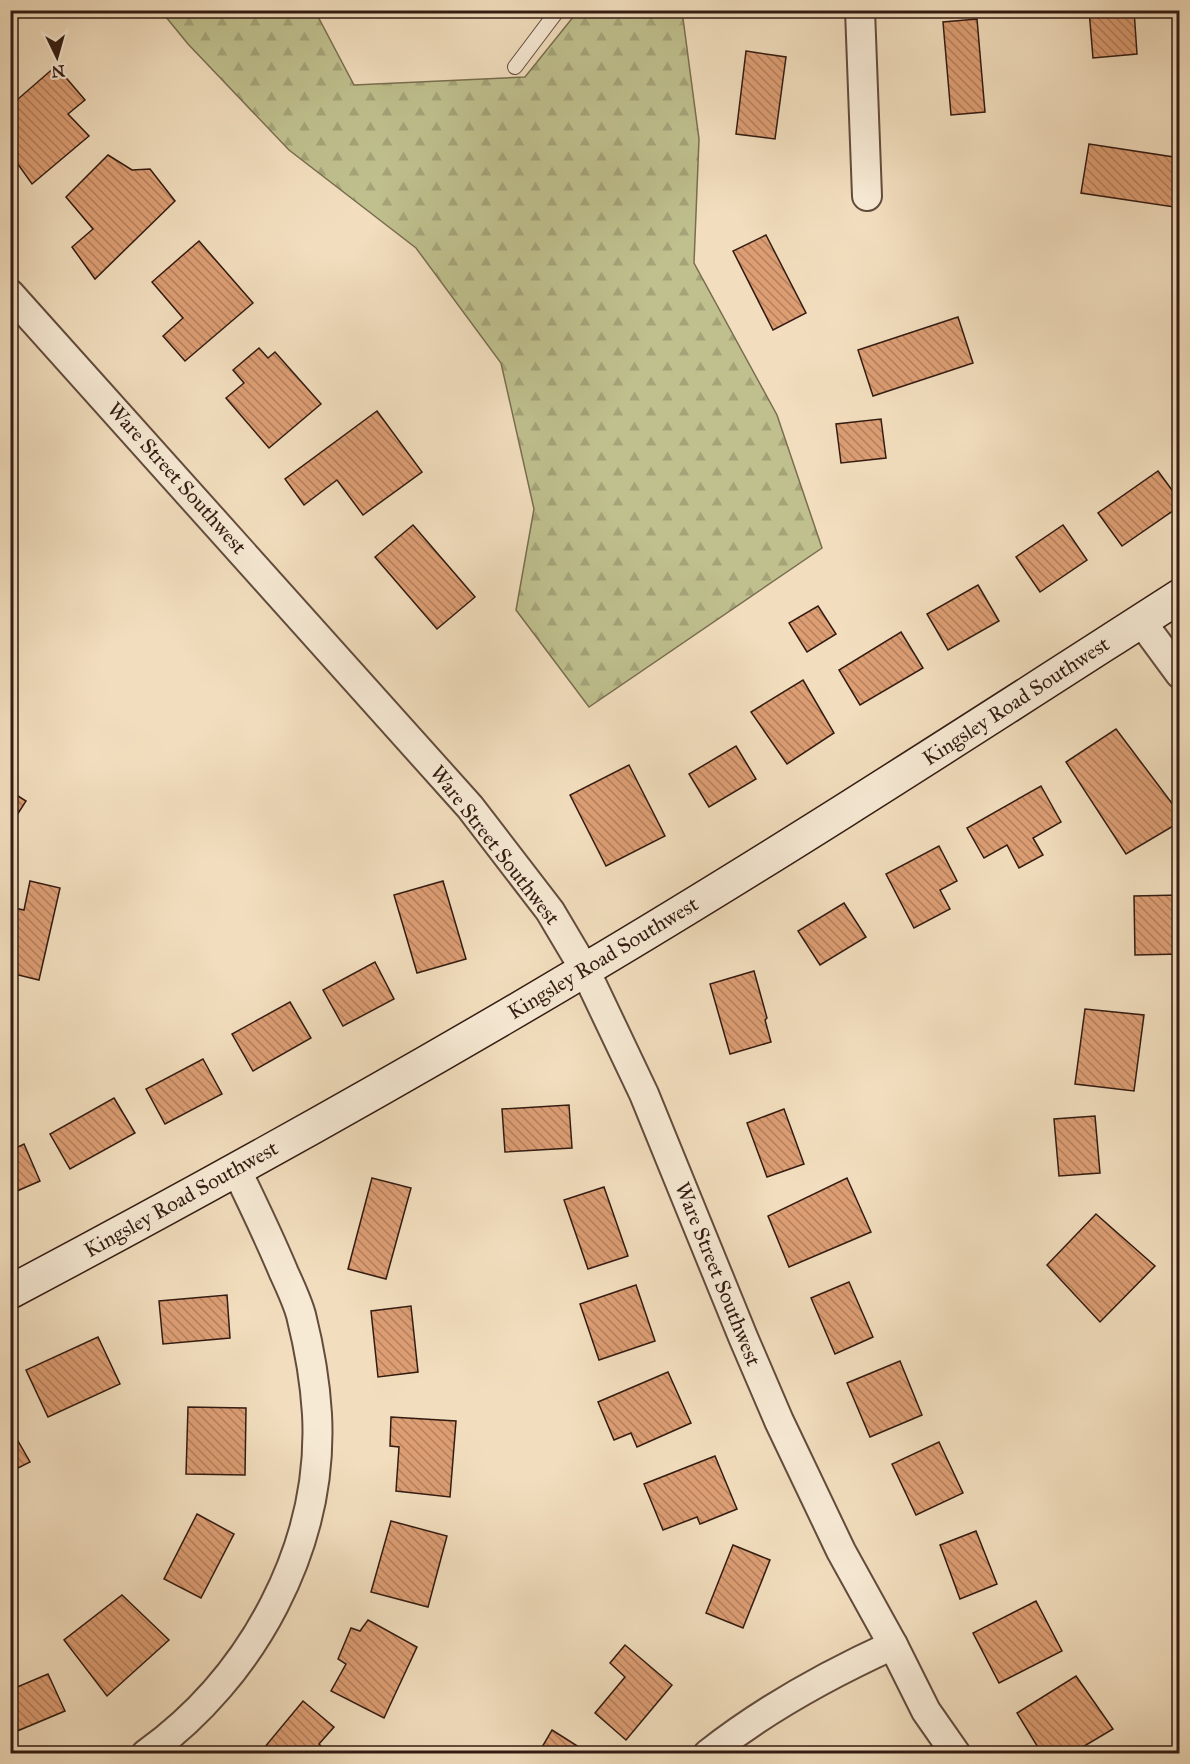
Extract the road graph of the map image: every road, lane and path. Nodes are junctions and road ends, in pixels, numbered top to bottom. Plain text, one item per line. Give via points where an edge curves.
1 (558, 10) edge
2 (860, 10) edge
3 (515, 67) dead end
4 (867, 196) dead end
5 (10, 294) edge
6 (1179, 596) edge
7 (1141, 621) junction
8 (1179, 674) edge
9 (585, 970) junction
10 (236, 1169) junction
11 (10, 1292) edge
12 (893, 1645) junction
13 (146, 1754) edge
14 (708, 1754) edge
15 (956, 1754) edge

1 - 3 lane
2 - 4 street
5 - 9 street, Ware Street Southwest via 470,807 550,911
6 - 7 street, Kingsley Road Southwest
7 - 8 street
7 - 9 street, Kingsley Road Southwest via 806,835
9 - 10 street, Kingsley Road Southwest
9 - 12 street, Ware Street Southwest via 644,1094 779,1421 841,1551
10 - 11 street, Kingsley Road Southwest
10 - 13 street via 300,1312 312,1363 317,1415 315,1469 290,1572 267,1619 238,1664 204,1705
12 - 14 street via 800,1694 730,1736
12 - 15 street, Ware Street Southwest via 926,1711

